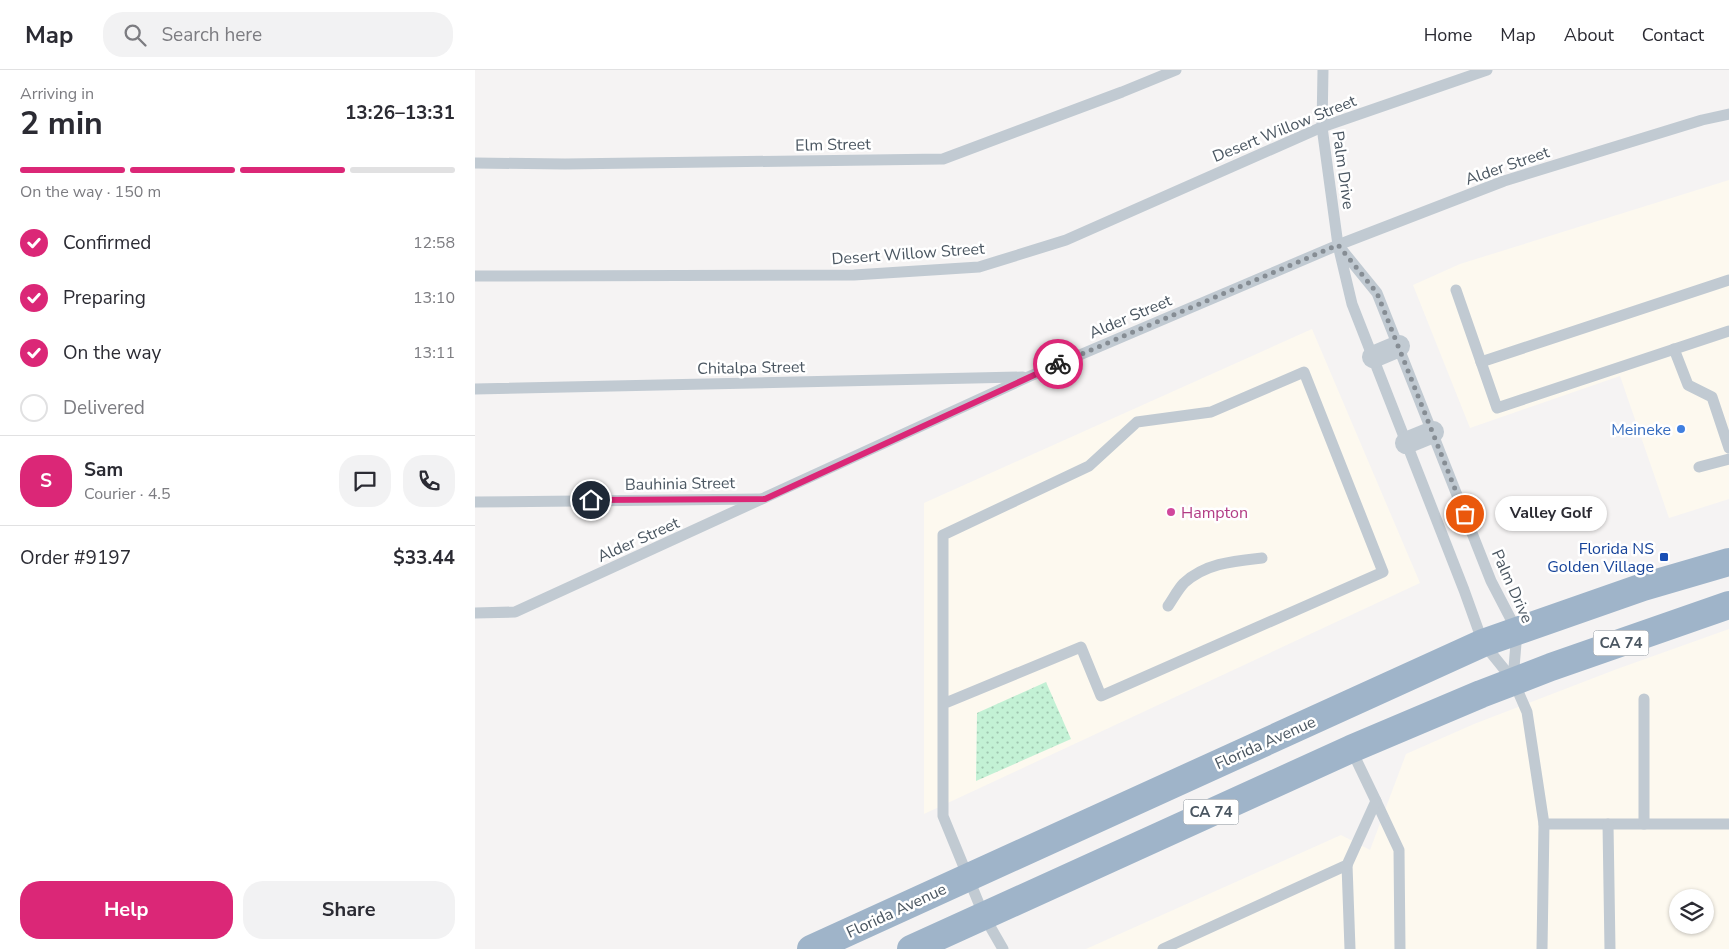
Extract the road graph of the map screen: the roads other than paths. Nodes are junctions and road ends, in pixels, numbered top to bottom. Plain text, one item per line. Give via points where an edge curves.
1 (1176, 70) edge
2 (1323, 70) edge
3 (1487, 70) edge
4 (1729, 114) edge
5 (1322, 127) junction
6 (475, 163) edge
7 (1338, 245) junction
8 (475, 276) edge
9 (1729, 280) edge
10 (1456, 290) dead end
11 (1729, 331) edge
12 (1399, 346) junction
13 (1674, 349) junction
14 (1373, 357) junction
15 (1481, 362) junction
16 (1028, 377) junction
17 (475, 389) edge
18 (1433, 432) junction
19 (1406, 443) junction
20 (1729, 448) edge
21 (1729, 459) edge
22 (1699, 467) dead end
23 (765, 499) junction
24 (475, 502) edge
25 (1262, 558) dead end
26 (1729, 562) edge
27 (1168, 606) dead end
28 (1729, 607) edge
29 (475, 613) edge
30 (1517, 631) junction
31 (1483, 642) junction
32 (1513, 680) junction
33 (1644, 699) dead end
34 (943, 704) junction
35 (1351, 749) junction
36 (1376, 801) junction
37 (1544, 824) junction
38 (1608, 824) junction
39 (1644, 824) junction
40 (1729, 824) edge
41 (1347, 865) junction
42 (968, 877) junction
43 (984, 916) junction
44 (811, 949) edge
45 (911, 949) edge
46 (1003, 949) edge
47 (1163, 949) edge
48 (1350, 949) edge
49 (1400, 949) edge
50 (1542, 949) edge
51 (1610, 949) edge

1 - 6 lane, Elm Street via 943,159
2 - 5 lane, Palm Drive
3 - 5 lane, Desert Willow Street
4 - 7 lane, Alder Street via 1504,180
5 - 7 lane, Palm Drive
5 - 8 lane, Desert Willow Street via 1067,240 979,267 854,275
7 - 12 lane, Palm Drive via 1377,293
7 - 14 lane, Palm Drive via 1352,304
7 - 16 lane, Alder Street
9 - 15 lane
10 - 15 lane
11 - 13 lane
12 - 14 street
12 - 18 lane, Palm Drive
13 - 15 lane via 1497,408
13 - 20 lane via 1688,386 1711,397
14 - 19 lane, Palm Drive
16 - 17 lane, Chitalpa Street
16 - 23 lane, Alder Street
18 - 19 street
18 - 30 lane, Palm Drive via 1491,581
19 - 31 lane, Palm Drive
21 - 22 lane
23 - 24 lane, Bauhinia Street
23 - 29 lane, Alder Street via 515,612
25 - 27 lane via 1230,561 1205,569 1183,584
26 - 30 highway, Florida Avenue via 1643,587
28 - 32 highway, CA 74
30 - 31 highway, Florida Avenue
30 - 32 lane, Palm Drive
31 - 32 lane, Palm Drive
31 - 42 highway, Florida Avenue
32 - 35 highway, CA 74
32 - 37 lane via 1527,712
33 - 39 lane
34 - 34 lane via 943,535 1089,466 1137,422 1211,412 1304,372 1383,572 1101,696 1081,647
34 - 42 lane via 943,816
35 - 36 lane
35 - 43 highway, CA 74
36 - 41 lane
36 - 49 lane via 1399,850
37 - 38 lane
37 - 50 lane
38 - 39 lane
38 - 51 lane
39 - 40 lane
41 - 47 lane
41 - 48 lane
42 - 43 lane
42 - 44 highway, Florida Avenue
43 - 45 highway, CA 74
43 - 46 lane

